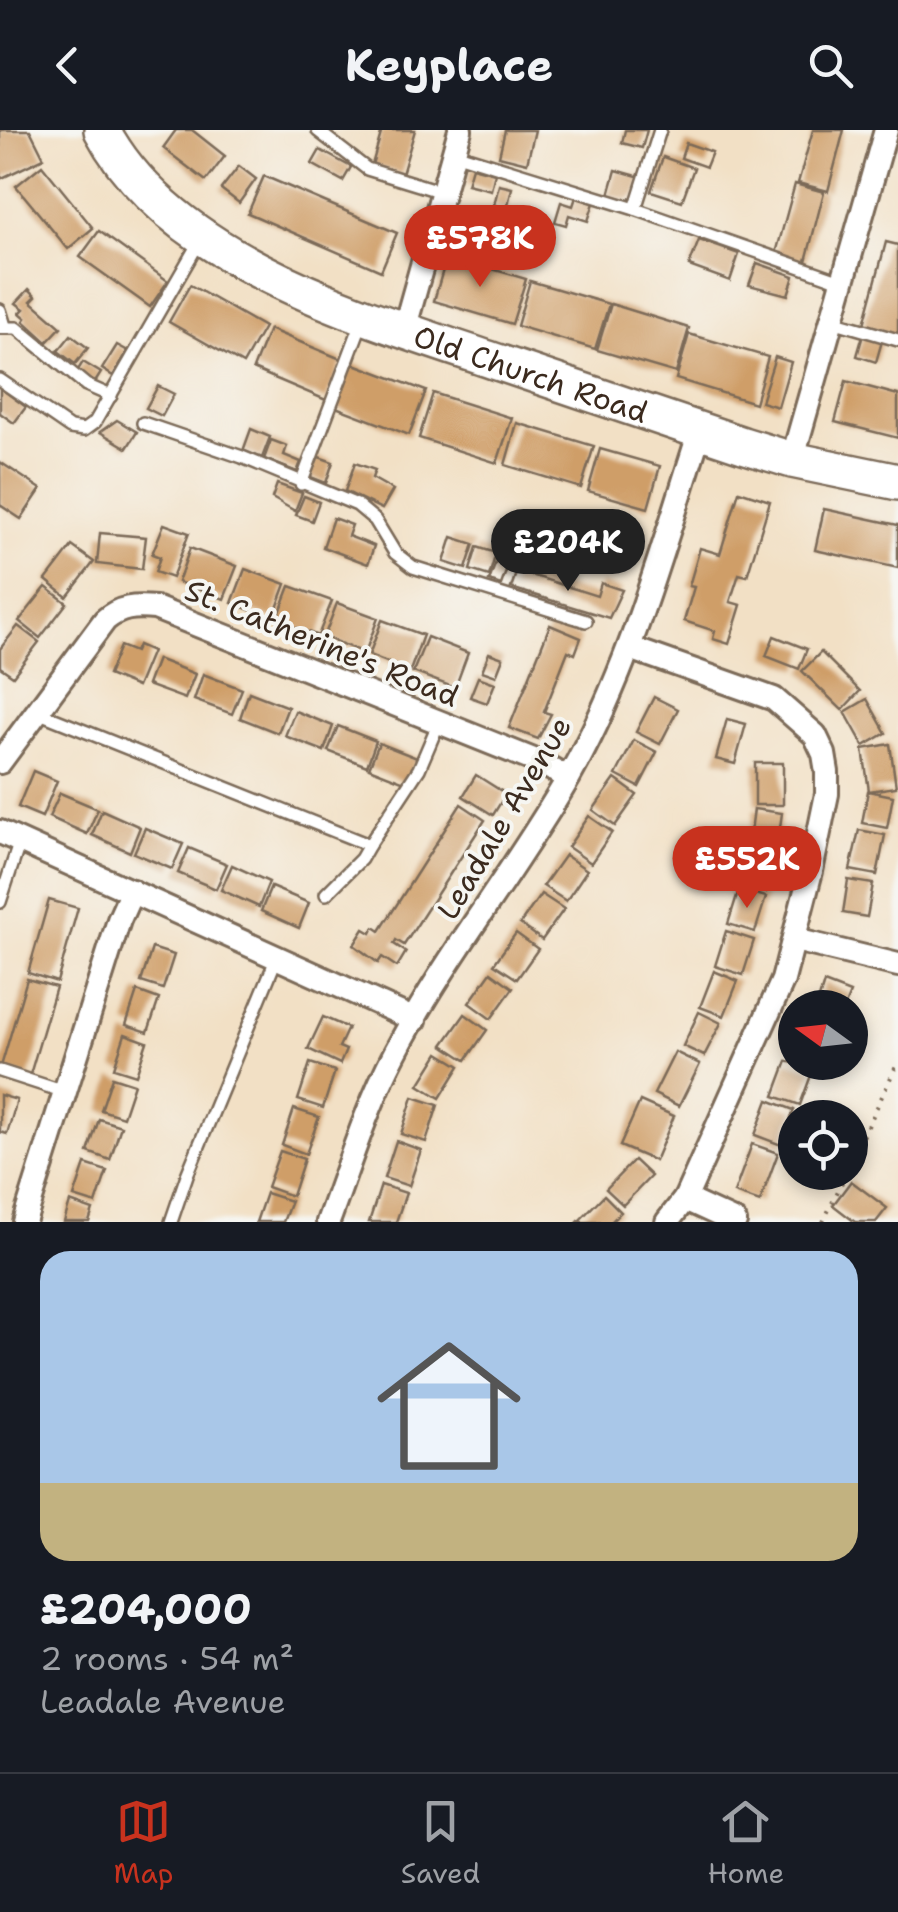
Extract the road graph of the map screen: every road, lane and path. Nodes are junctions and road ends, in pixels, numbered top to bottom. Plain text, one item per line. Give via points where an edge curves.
1 (102, 130) edge
2 (660, 130) edge
3 (886, 130) edge
4 (318, 132) edge
5 (457, 142) edge
6 (442, 192) junction
7 (635, 209) junction
8 (203, 235) junction
9 (844, 282) junction
10 (0, 310) edge
11 (365, 315) junction
12 (832, 321) junction
13 (3, 327) edge
14 (404, 330) junction
15 (898, 340) edge
16 (0, 380) edge
17 (111, 396) junction
18 (143, 423) dead end
19 (700, 431) junction
20 (792, 460) junction
21 (898, 482) edge
22 (301, 484) junction
23 (586, 620) dead end
24 (630, 648) junction
25 (37, 712) junction
26 (439, 722) junction
27 (0, 762) edge
28 (568, 778) junction
29 (10, 837) edge
30 (369, 845) junction
31 (132, 891) junction
32 (326, 894) dead end
33 (0, 902) edge
34 (795, 940) junction
35 (277, 956) junction
36 (898, 966) edge
37 (415, 1020) junction
38 (898, 1062) edge
39 (0, 1071) edge
40 (65, 1092) junction
41 (868, 1126) edge
42 (838, 1190) edge
43 (685, 1199) junction
44 (24, 1222) edge
45 (171, 1222) edge
46 (328, 1222) edge
47 (666, 1222) edge
48 (735, 1222) edge
49 (823, 1222) edge

1 - 8 main road, Old Church Road via 142,186
2 - 7 lane
3 - 9 street
4 - 6 lane via 367,169
5 - 6 street
5 - 7 lane
6 - 14 street
7 - 9 lane
8 - 11 main road, Old Church Road via 257,268
8 - 17 lane
9 - 12 street
10 - 13 lane
11 - 14 main road, Old Church Road
11 - 22 lane
12 - 15 lane
12 - 20 street
13 - 17 lane via 17,328 86,385
14 - 19 main road, Old Church Road
16 - 17 lane via 70,428 84,430 95,422
18 - 22 lane
19 - 20 main road, Old Church Road
19 - 24 street, Leadale Avenue
20 - 21 main road, Old Church Road
22 - 23 lane via 357,505 412,568
24 - 28 street, Leadale Avenue
24 - 34 street via 774,698 815,735 824,754 827,794
25 - 26 street, St. Catherine's Road via 104,620 140,606
25 - 27 street, St. Catherine's Road
25 - 30 lane
26 - 28 street, St. Catherine's Road
26 - 30 lane via 419,770
28 - 37 street, Leadale Avenue
29 - 31 street
29 - 33 lane
30 - 32 lane
31 - 35 street
31 - 40 street
34 - 36 street
34 - 43 street
35 - 37 street
35 - 45 lane
37 - 46 street, Leadale Avenue via 384,1075
38 - 41 path
39 - 40 lane
40 - 44 street
42 - 49 path
43 - 47 street
43 - 48 street

